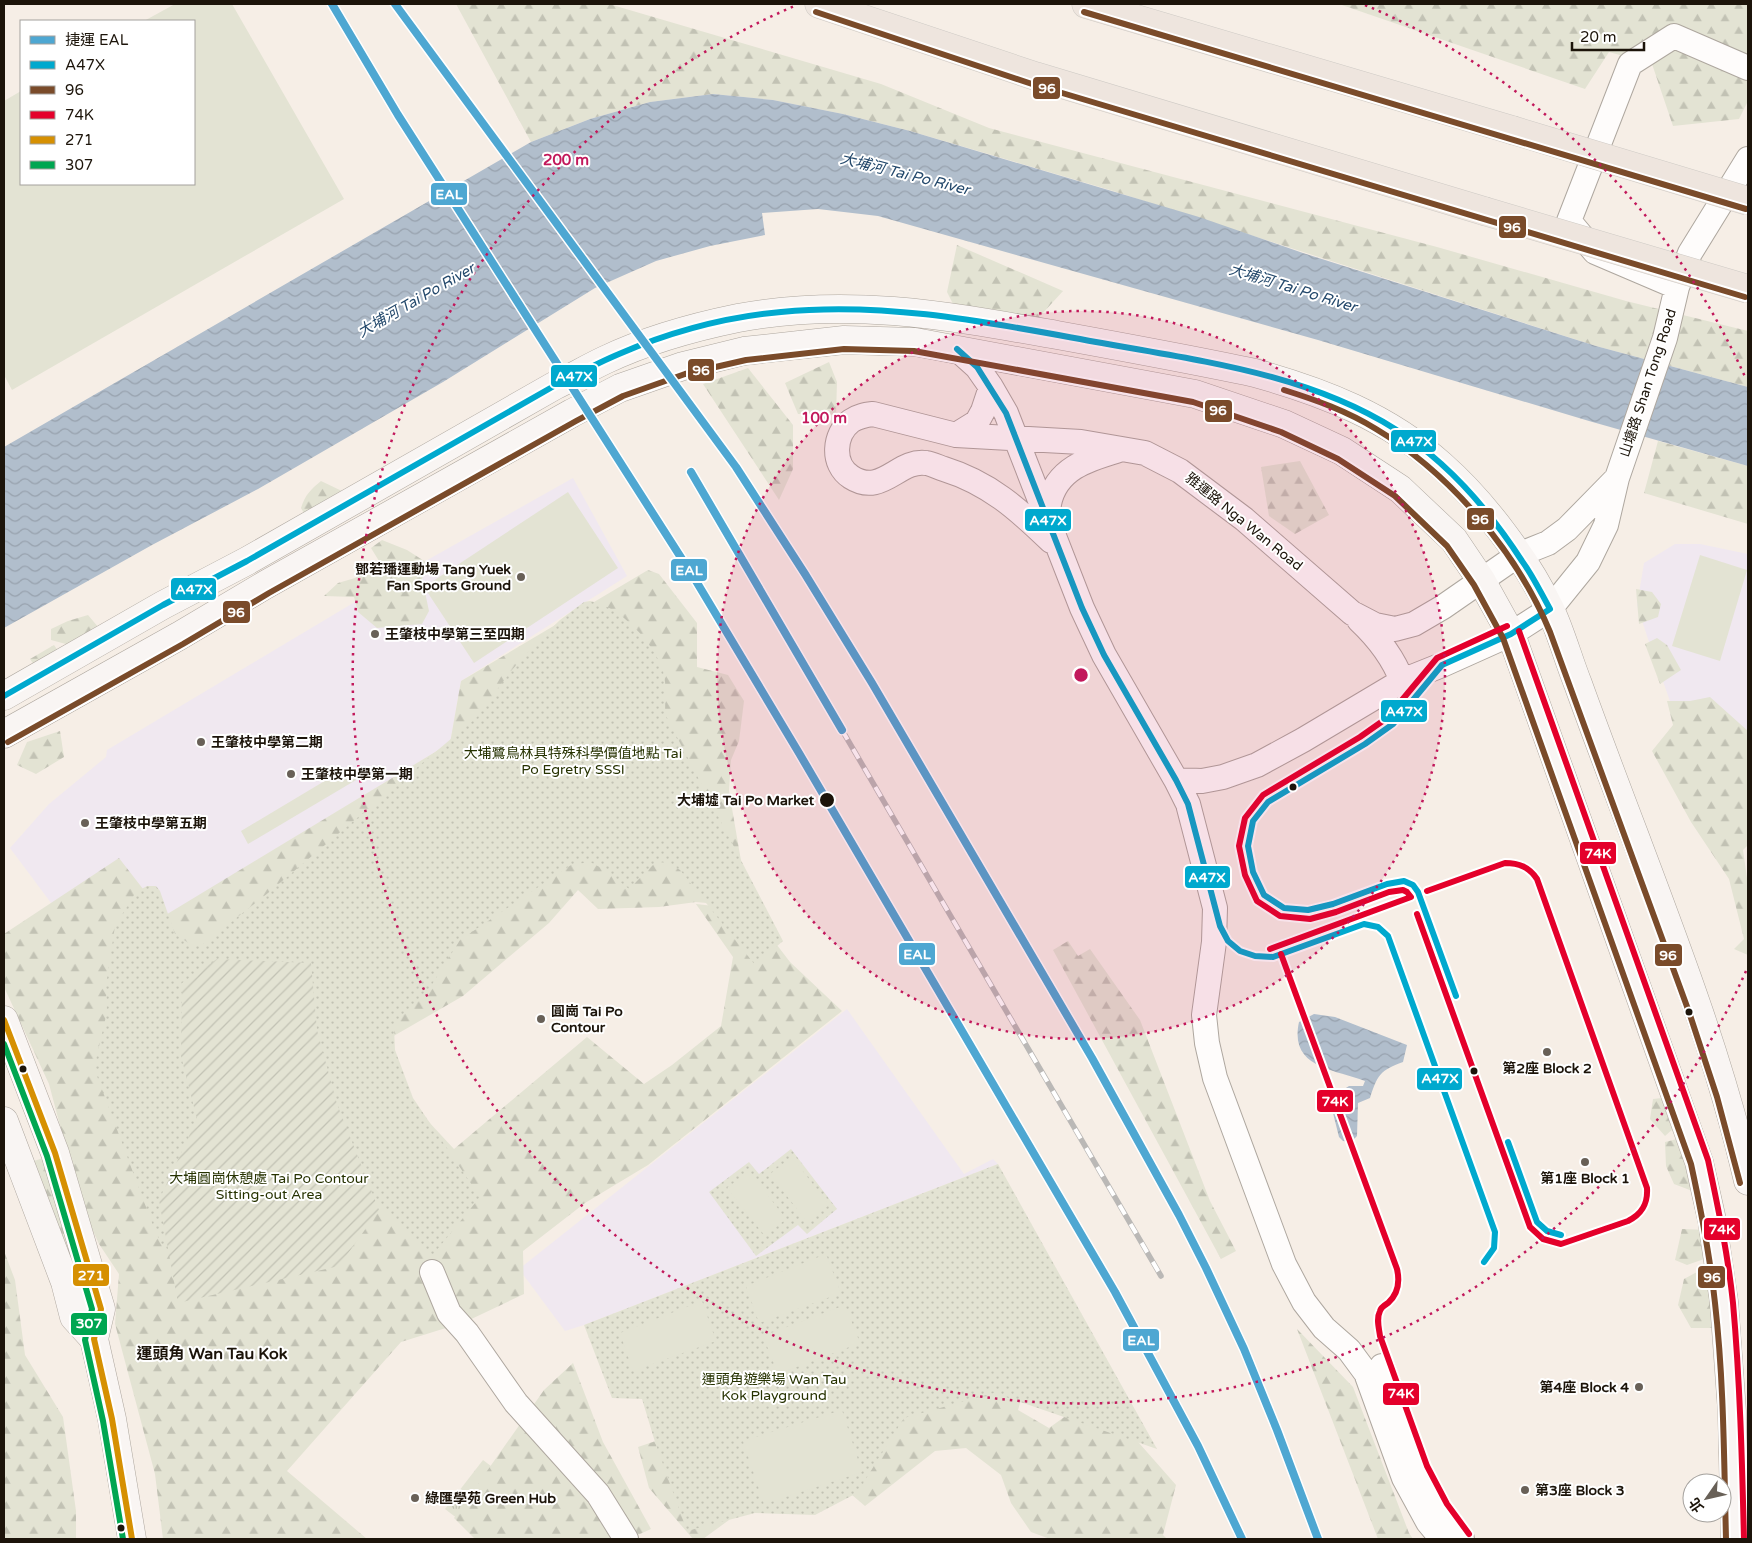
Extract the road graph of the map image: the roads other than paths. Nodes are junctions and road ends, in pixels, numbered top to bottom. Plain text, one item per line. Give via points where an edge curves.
1 (819, 4) edge
2 (1086, 4) edge
3 (1748, 68) edge
4 (1748, 159) edge
5 (1748, 201) edge
6 (1677, 287) junction
7 (1748, 289) edge
8 (957, 349) junction
9 (991, 387) junction
10 (956, 436) junction
11 (1017, 440) junction
12 (1125, 448) junction
13 (1617, 478) junction
14 (1057, 547) junction
15 (1518, 555) junction
16 (1481, 580) junction
17 (1550, 609) junction
18 (1352, 613) junction
19 (1511, 634) junction
20 (1402, 681) junction
21 (4, 696) edge
22 (4, 734) edge
23 (1176, 780) junction
24 (4, 1020) edge
25 (4, 1120) edge
26 (1748, 1181) edge
27 (432, 1272) dead end
28 (94, 1339) junction
29 (1382, 1366) dead end
30 (132, 1539) edge
31 (626, 1539) edge
32 (1442, 1539) edge
33 (1462, 1539) edge
34 (1735, 1539) edge

1 - 7 highway, bridge via 1035,76
2 - 5 highway, bridge
3 - 6 street via 1674,36 1630,64 1570,221 1595,252
4 - 6 street, 山塘路 Shan Tong Road via 1690,253
6 - 13 street, 山塘路 Shan Tong Road via 1665,338
8 - 9 street, 雅運路 Nga Wan Road
8 - 16 main road via 1196,394 1284,424 1342,451 1400,489 1454,540
8 - 22 main road via 915,342 844,340 744,351 684,366 620,388
9 - 10 street via 976,422
9 - 11 street, 雅運路 Nga Wan Road
10 - 11 street, 雅運路 Nga Wan Road
10 - 14 street, 雅運路 Nga Wan Road via 873,414 862,415 845,426 837,445 837,455 842,468 862,482 884,480 910,465 925,463 960,474 998,494 1022,512
11 - 12 street, 雅運路 Nga Wan Road via 1081,442
11 - 14 street, 雅運路 Nga Wan Road
12 - 14 street, 雅運路 Nga Wan Road via 1077,465 1058,482 1049,506
12 - 18 street, 雅運路 Nga Wan Road via 1146,453 1180,471 1244,519
13 - 15 street, 山塘路 Shan Tong Road via 1568,529 1548,543
13 - 17 street, 山塘路 Shan Tong Road via 1606,525 1588,562
14 - 23 street, 雅運路 Nga Wan Road via 1104,655
15 - 16 street, 雅運路 Nga Wan Road
15 - 17 main road
15 - 21 main road via 1443,466 1413,442 1356,408 1295,384 1213,364 948,316 852,308 777,312 702,327 606,360 554,386
16 - 18 street, 雅運路 Nga Wan Road via 1414,624 1396,629 1375,625
16 - 19 main road
17 - 19 street
17 - 26 main road via 1698,1011
18 - 20 street, 雅運路 Nga Wan Road via 1382,646
19 - 20 street
19 - 34 main road via 1699,1162 1712,1220 1724,1302 1732,1411
20 - 23 street via 1257,764 1223,777 1202,781
23 - 32 street, 雅運路 Nga Wan Road via 1188,804 1215,908 1204,1015 1206,1043 1215,1078 1284,1264 1304,1302 1366,1373 1404,1478 1428,1522
24 - 28 main road via 55,1153 101,1309
25 - 28 main road via 65,1282 74,1317
27 - 31 street via 450,1313 516,1403 598,1494
28 - 30 main road via 112,1419
29 - 33 street via 1420,1470 1440,1509

